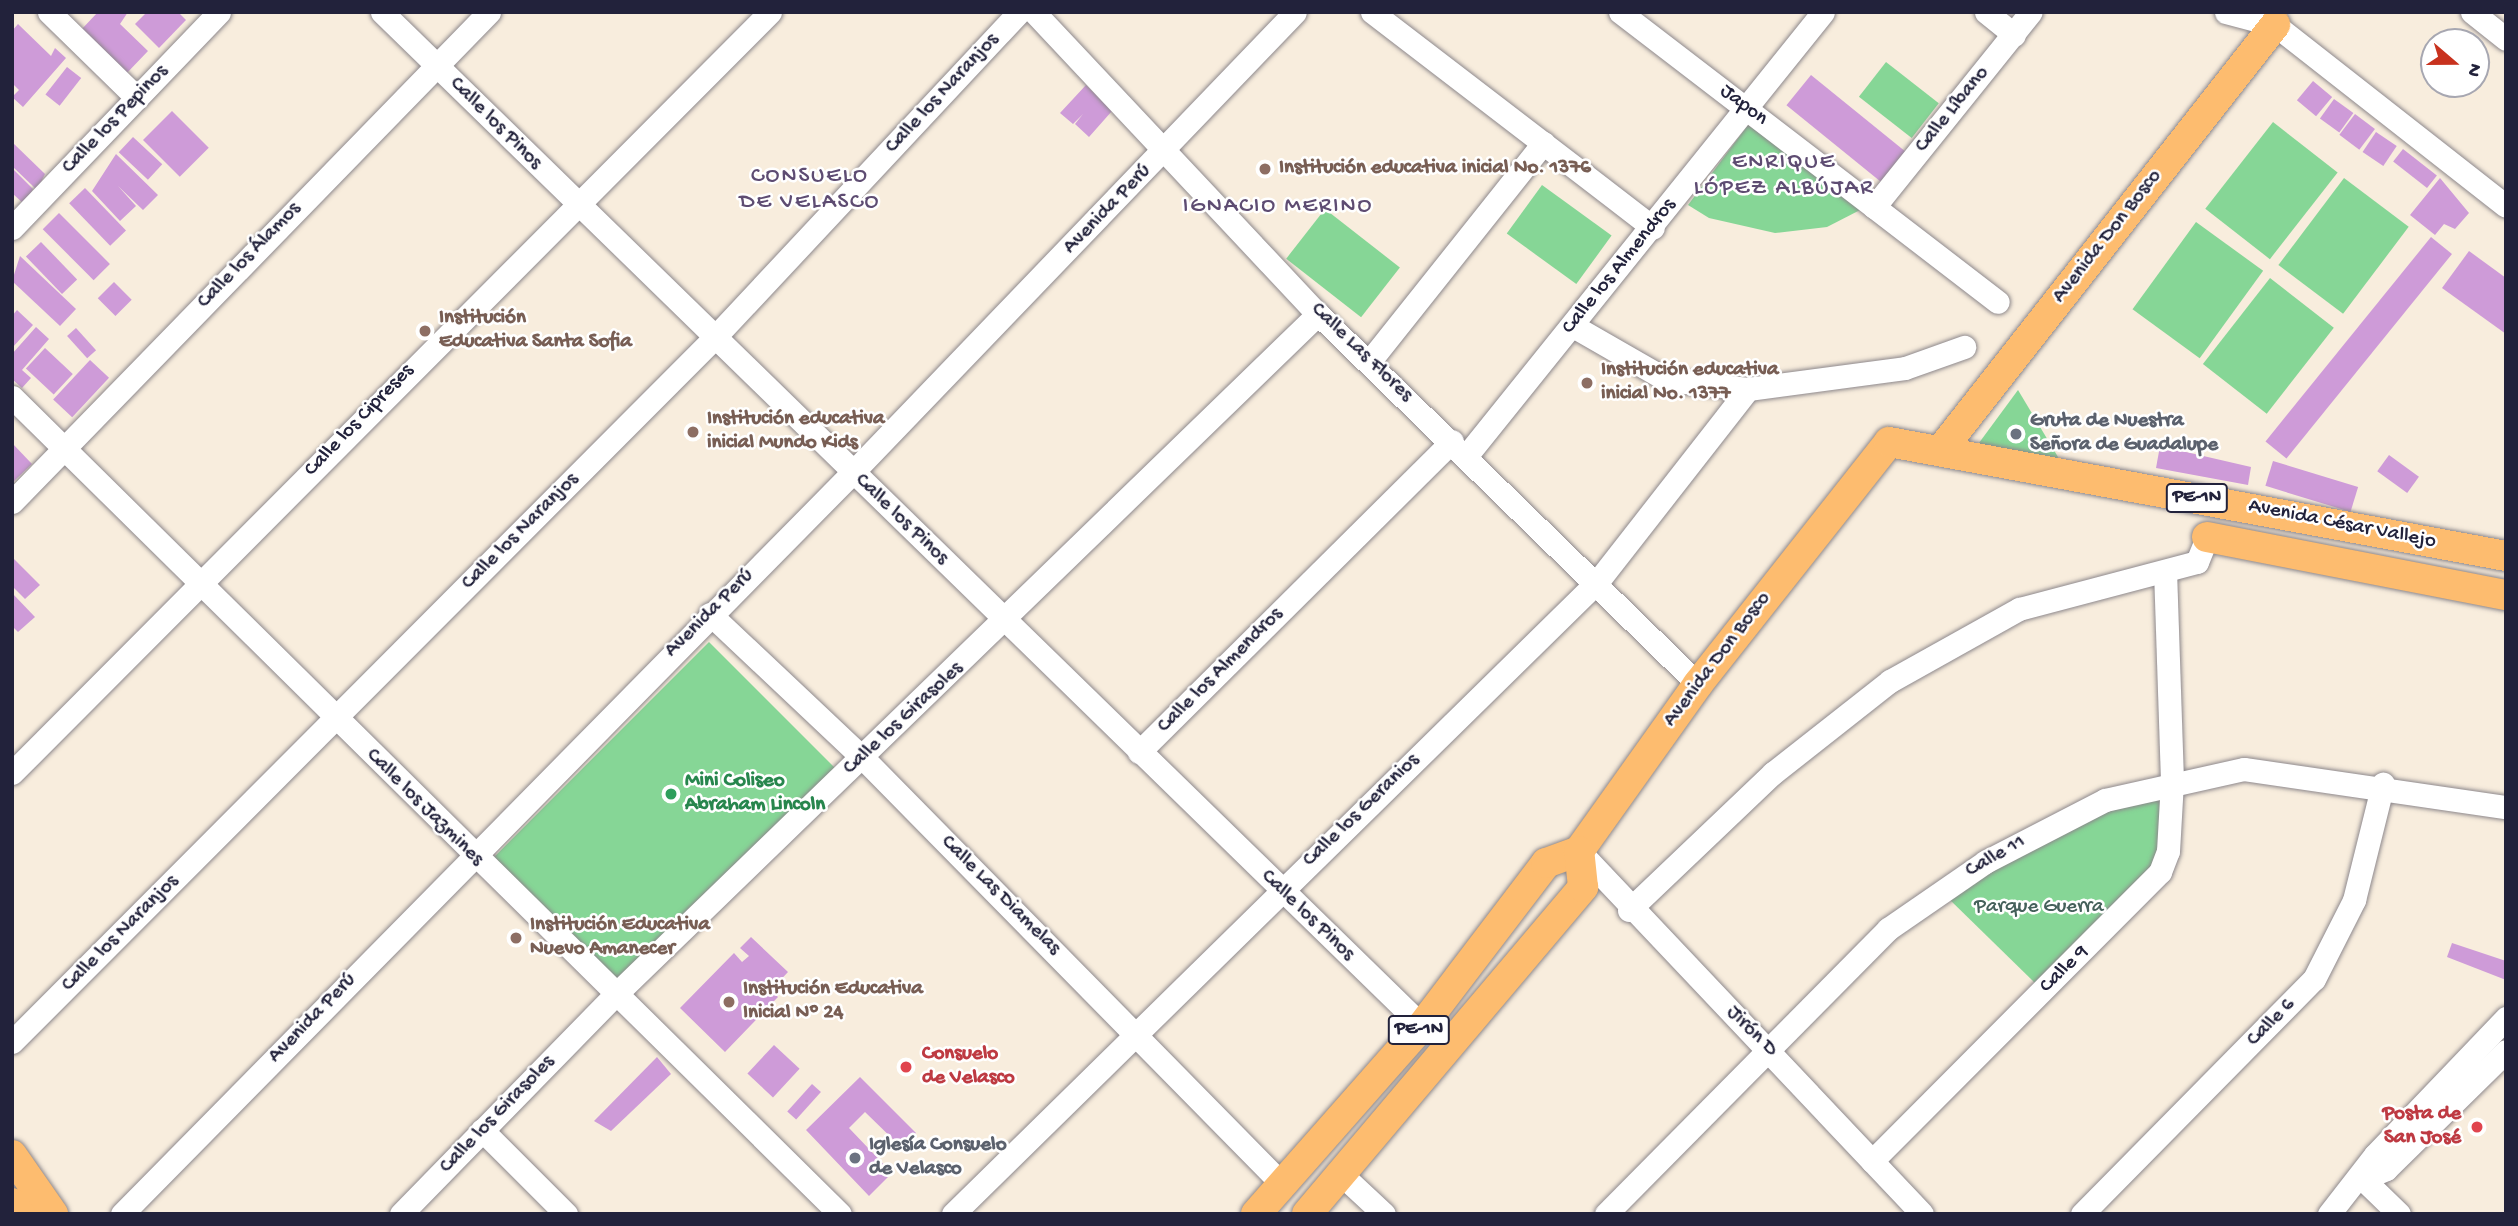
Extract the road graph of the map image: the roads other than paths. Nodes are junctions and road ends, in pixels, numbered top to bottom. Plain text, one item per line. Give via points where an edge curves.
1 (49, 12) edge
2 (219, 12) edge
3 (382, 12) edge
4 (489, 12) edge
5 (770, 12) edge
6 (1019, 12) edge
7 (1034, 12) edge
8 (1295, 12) edge
9 (1372, 12) edge
10 (1823, 12) edge
11 (1986, 12) edge
12 (2031, 12) edge
13 (2226, 12) edge
14 (2474, 13) edge
15 (1628, 14) edge
16 (2275, 25) junction
17 (2014, 35) junction
18 (2506, 39) edge
19 (436, 65) junction
20 (137, 98) junction
21 (1745, 108) junction
22 (1543, 143) junction
23 (1165, 152) junction
24 (2503, 198) edge
25 (574, 202) junction
26 (1874, 207) junction
27 (12, 228) edge
28 (1653, 228) junction
29 (1998, 302) dead end
30 (1318, 314) junction
31 (1573, 326) junction
32 (714, 338) junction
33 (1964, 346) dead end
34 (1369, 362) junction
35 (1748, 389) junction
36 (12, 397) edge
37 (1889, 442) joint
38 (63, 448) junction
39 (1460, 449) junction
40 (1941, 450) junction
41 (852, 473) junction
42 (12, 502) edge
43 (2207, 537) joint
44 (2506, 556) edge
45 (2165, 573) junction
46 (1598, 581) junction
47 (200, 585) junction
48 (2506, 595) edge
49 (709, 614) junction
50 (1006, 623) junction
51 (1698, 684) junction
52 (335, 719) junction
53 (1139, 752) junction
54 (863, 758) junction
55 (12, 773) edge
56 (2172, 781) junction
57 (2383, 784) junction
58 (2506, 807) edge
59 (1580, 851) junction
60 (473, 857) junction
61 (1281, 890) junction
62 (1629, 910) junction
63 (615, 995) junction
64 (2506, 1018) edge
65 (1422, 1026) junction
66 (1135, 1031) junction
67 (12, 1042) edge
68 (1770, 1050) junction
69 (2506, 1051) edge
70 (482, 1130) junction
71 (12, 1155) edge
72 (1872, 1161) junction
73 (1342, 1175) junction
74 (2363, 1179) junction
75 (1283, 1185) junction
76 (12, 1203) edge
77 (20, 1214) edge
78 (53, 1214) edge
79 (122, 1214) edge
80 (401, 1214) edge
81 (566, 1214) edge
82 (840, 1214) edge
83 (953, 1214) edge
84 (1256, 1214) edge
85 (1307, 1214) edge
86 (1384, 1214) edge
87 (1606, 1214) edge
88 (1922, 1214) edge
89 (2082, 1214) edge
90 (2329, 1214) edge
91 (2399, 1214) edge

1 - 20 street
2 - 20 street, Calle los Pepinos
3 - 19 street, Calle los Pinos
4 - 19 street, Calle los Álamos
5 - 25 street, Calle los Cipreses
6 - 32 street, Calle los Naranjos
7 - 23 street, Calle Las Flores
8 - 23 street, Avenida Perú
9 - 22 street
10 - 21 street, Calle los Almendros
11 - 17 street
12 - 17 street, Calle Líbano
13 - 16 street
14 - 18 street
15 - 21 street, Japon
16 - 24 street
16 - 40 main road, Avenida Don Bosco
17 - 26 street, Calle Líbano
19 - 25 street, Calle los Pinos
19 - 38 street, Calle los Álamos
20 - 27 street, Calle los Pepinos
21 - 26 street, Japon
21 - 28 street, Calle los Almendros
22 - 28 street
22 - 34 street
23 - 30 street, Calle Las Flores
23 - 41 street, Avenida Perú
25 - 32 street, Calle los Pinos
25 - 47 street, Calle los Cipreses
26 - 29 street, Japon
28 - 31 street, Calle los Almendros
30 - 34 street, Calle Las Flores
30 - 50 street, Calle los Girasoles
31 - 35 street via 1667,380
31 - 39 street, Calle los Almendros
32 - 41 street, Calle los Pinos
32 - 52 street, Calle los Naranjos
33 - 35 street via 1905,368
34 - 39 street, Calle Las Flores
35 - 46 street, Calle los Geranios
36 - 38 street, Calle los Jazmines
37 - 40 main road, Avenida César Vallejo / PE-1N
37 - 51 main road, Avenida Don Bosco / PE-1N
38 - 42 street, Calle los Álamos
38 - 47 street, Calle los Jazmines
39 - 46 street, Calle Las Flores
39 - 53 street, Calle los Almendros
40 - 44 main road, Avenida César Vallejo / PE-1N
41 - 49 street, Avenida Perú
41 - 50 street, Calle los Pinos
43 - 45 street via 2197,562
43 - 48 main road, Avenida César Vallejo / PE-1N
45 - 56 street, Calle 9
45 - 62 street via 2019,609 1890,681 1773,773
46 - 51 street, Calle Las Flores
46 - 61 street, Calle los Geranios
47 - 52 street, Calle los Jazmines
47 - 55 street, Calle los Cipreses
49 - 54 street, Calle Las Diamelas
49 - 60 street, Avenida Perú
50 - 53 street, Calle los Pinos
50 - 54 street, Calle los Girasoles
51 - 59 main road, Avenida Don Bosco / PE-1N
52 - 60 street, Calle los Jazmines
52 - 67 street, Calle los Naranjos
53 - 61 street, Calle los Pinos
54 - 63 street, Calle los Girasoles
54 - 66 street, Calle Las Diamelas
56 - 57 street, Calle 11 via 2244,769
56 - 68 street, Calle 11 via 2093,806 1939,892 1888,929
56 - 72 street, Calle 9 via 2168,851 2154,884
57 - 58 street, Calle 11
57 - 89 street, Calle 6 via 2354,900 2314,979
59 - 62 street, Jirón D
59 - 65 main road, PE-1N via 1546,863
59 - 73 main road, PE-1N via 1583,887
60 - 63 street, Calle los Jazmines
60 - 79 street, Avenida Perú
61 - 65 street, Calle los Pinos
61 - 66 street, Calle los Geranios
62 - 68 street, Jirón D
63 - 70 street, Calle los Girasoles
63 - 82 street, Calle los Jazmines
64 - 74 street via 2375,1155
65 - 75 main road, PE-1N
66 - 75 street, Calle Las Diamelas
66 - 83 street, Calle los Geranios
68 - 72 street, Jirón D
68 - 87 street, Calle 11
69 - 74 street via 2386,1169
70 - 80 street, Calle los Girasoles
70 - 81 street
71 - 78 main road
72 - 88 street, Jirón D
73 - 85 main road, PE-1N
73 - 86 street
74 - 90 street
74 - 91 street
75 - 84 main road, PE-1N
76 - 77 main road

